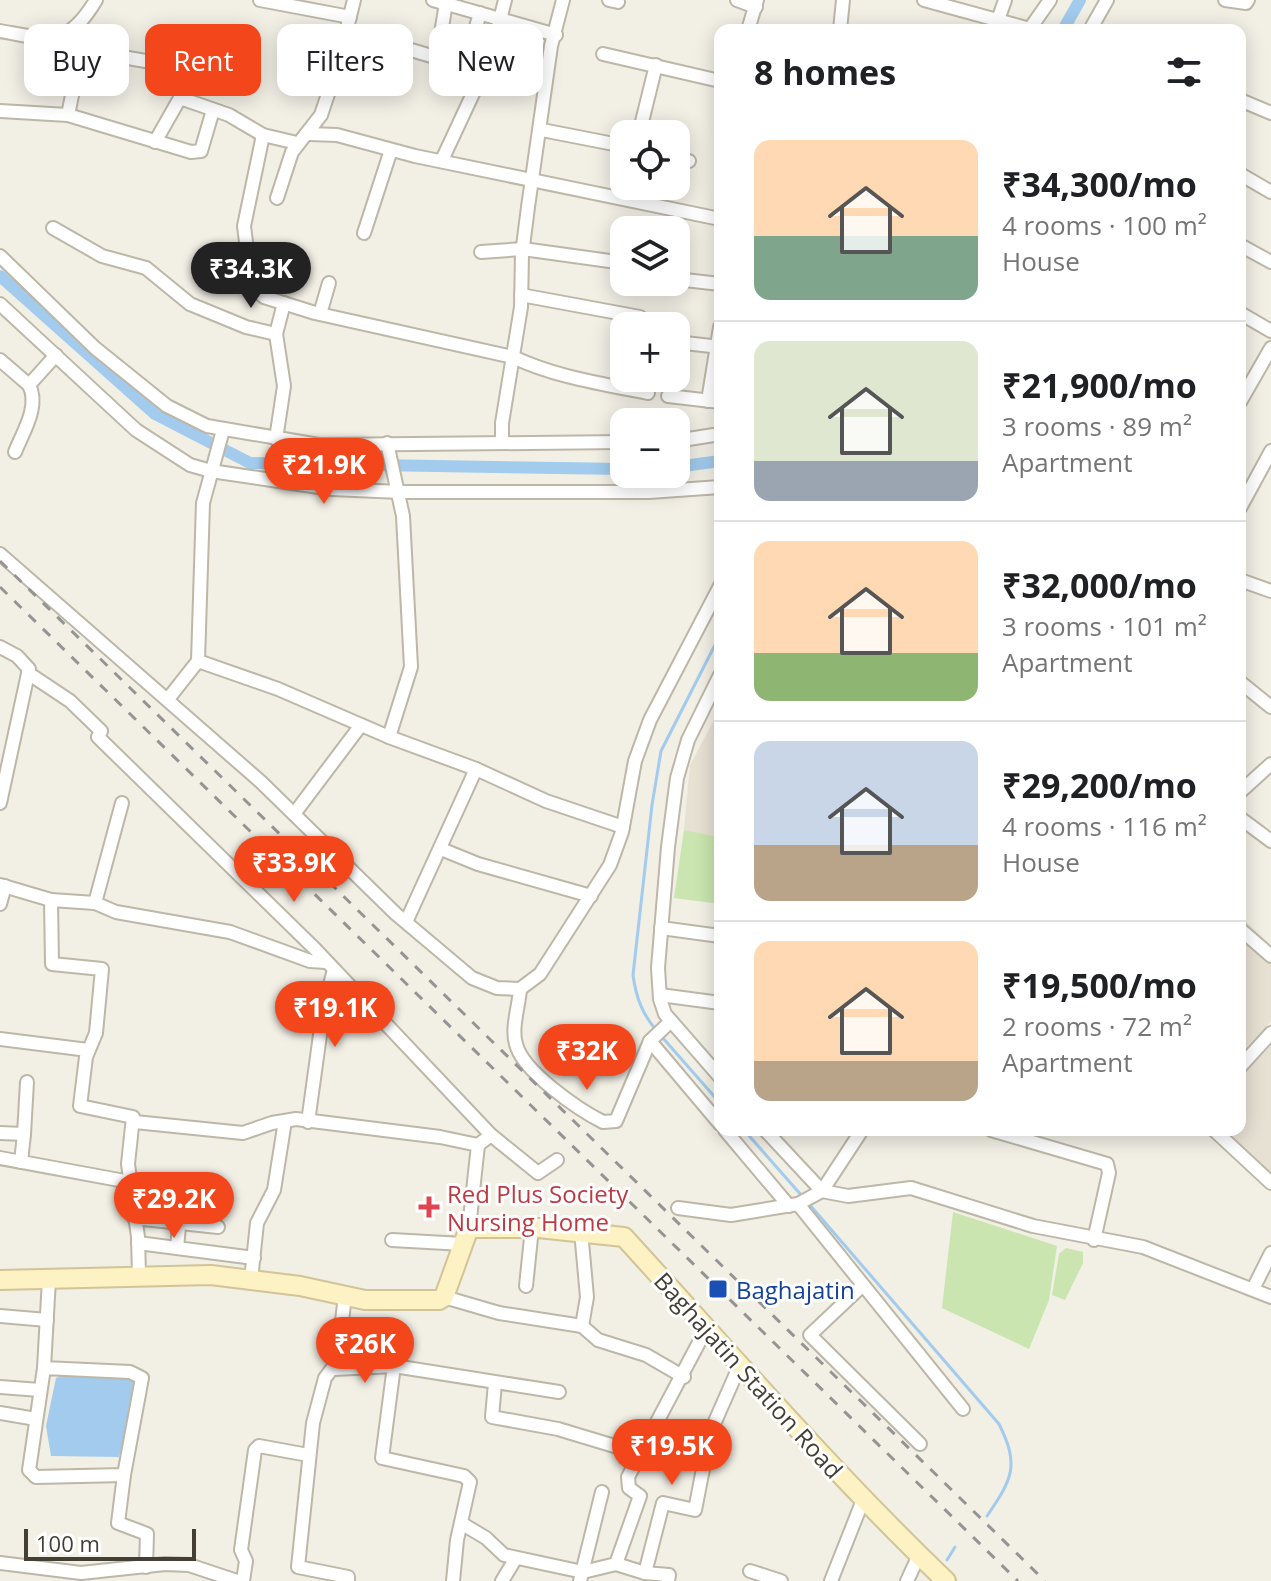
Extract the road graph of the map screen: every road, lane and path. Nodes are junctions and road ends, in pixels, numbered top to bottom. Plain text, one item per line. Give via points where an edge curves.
1 (96, 0) edge
2 (260, 0) edge
3 (354, 0) edge
4 (505, 0) edge
5 (563, 0) edge
6 (737, 0) edge
7 (843, 0) edge
8 (924, 0) edge
9 (1005, 0) edge
10 (1050, 0) edge
11 (1107, 0) edge
12 (1225, 0) edge
13 (1248, 0) edge
14 (440, 2) edge
15 (757, 3) edge
16 (948, 3) edge
17 (320, 5) edge
18 (480, 13) junction
19 (350, 17) junction
20 (501, 19) junction
21 (998, 20) junction
22 (78, 24) edge
23 (348, 24) edge
24 (439, 24) edge
25 (477, 24) edge
26 (750, 24) edge
27 (841, 24) edge
28 (1011, 24) edge
29 (1034, 24) edge
30 (1093, 24) edge
31 (0, 31) edge
32 (24, 35) edge
33 (556, 35) junction
34 (603, 54) dead end
35 (129, 60) edge
36 (656, 65) junction
37 (714, 80) edge
38 (72, 96) edge
39 (327, 96) edge
40 (180, 98) junction
41 (1246, 106) edge
42 (213, 110) junction
43 (0, 111) edge
44 (1271, 113) edge
45 (68, 115) junction
46 (642, 120) edge
47 (542, 130) junction
48 (309, 134) junction
49 (263, 135) junction
50 (155, 142) junction
51 (297, 143) junction
52 (610, 143) edge
53 (391, 150) junction
54 (442, 160) junction
55 (1246, 177) edge
56 (533, 179) junction
57 (1271, 192) edge
58 (277, 198) dead end
59 (714, 218) edge
60 (53, 228) dead end
61 (364, 233) dead end
62 (1246, 248) edge
63 (523, 249) junction
64 (481, 252) dead end
65 (0, 256) edge
66 (610, 261) edge
67 (1271, 262) edge
68 (690, 281) edge
69 (329, 283) dead end
70 (714, 283) edge
71 (521, 295) junction
72 (284, 303) junction
73 (0, 304) edge
74 (613, 312) edge
75 (320, 314) junction
76 (1246, 316) edge
77 (1271, 331) edge
78 (276, 334) junction
79 (690, 344) edge
80 (714, 347) edge
81 (1271, 348) edge
82 (56, 355) junction
83 (513, 357) junction
84 (0, 360) edge
85 (29, 385) junction
86 (1246, 392) edge
87 (648, 393) dead end
88 (668, 396) dead end
89 (714, 402) edge
90 (714, 435) edge
91 (221, 436) junction
92 (276, 439) junction
93 (690, 439) edge
94 (610, 442) edge
95 (387, 443) junction
96 (502, 443) junction
97 (1271, 451) edge
98 (15, 452) dead end
99 (213, 466) junction
100 (714, 487) edge
101 (395, 491) junction
102 (1246, 500) edge
103 (0, 554) edge
104 (1246, 582) edge
105 (1271, 591) edge
106 (714, 597) edge
107 (0, 647) edge
108 (198, 661) junction
109 (28, 673) junction
110 (714, 687) edge
111 (1246, 687) edge
112 (168, 699) junction
113 (1271, 707) edge
114 (361, 725) junction
115 (389, 737) junction
116 (1271, 764) edge
117 (476, 769) junction
118 (1246, 787) edge
119 (0, 803) edge
120 (122, 803) dead end
121 (294, 814) junction
122 (1246, 822) edge
123 (623, 827) junction
124 (1271, 841) edge
125 (441, 849) junction
126 (2, 886) edge
127 (591, 896) junction
128 (51, 900) junction
129 (95, 903) junction
130 (0, 904) edge
131 (406, 922) junction
132 (661, 928) junction
133 (714, 935) edge
134 (1246, 940) edge
135 (1271, 956) edge
136 (330, 966) junction
137 (520, 994) junction
138 (660, 995) junction
139 (714, 1002) edge
140 (668, 1024) junction
141 (1271, 1033) edge
142 (0, 1039) edge
143 (650, 1041) junction
144 (88, 1050) junction
145 (1246, 1060) edge
146 (714, 1071) edge
147 (27, 1082) dead end
148 (714, 1117) edge
149 (285, 1121) junction
150 (135, 1122) junction
151 (308, 1122) junction
152 (0, 1133) edge
153 (24, 1134) junction
154 (491, 1135) junction
155 (731, 1136) edge
156 (771, 1136) edge
157 (858, 1136) edge
158 (1011, 1136) edge
159 (1220, 1136) edge
160 (478, 1145) junction
161 (0, 1158) edge
162 (557, 1160) dead end
163 (21, 1162) junction
164 (130, 1182) junction
165 (183, 1182) dead end
166 (1271, 1183) edge
167 (822, 1191) junction
168 (799, 1203) junction
169 (678, 1208) dead end
170 (134, 1218) junction
171 (178, 1223) junction
172 (218, 1227) dead end
173 (532, 1228) junction
174 (581, 1231) junction
175 (466, 1236) junction
176 (392, 1240) dead end
177 (1094, 1240) junction
178 (138, 1243) junction
179 (177, 1248) junction
180 (1271, 1253) edge
181 (254, 1258) junction
182 (139, 1275) junction
183 (49, 1279) junction
184 (0, 1280) edge
185 (251, 1280) junction
186 (863, 1285) junction
187 (526, 1286) dead end
188 (1253, 1289) junction
189 (345, 1296) junction
190 (444, 1297) junction
191 (1271, 1297) edge
192 (0, 1316) edge
193 (47, 1320) junction
194 (582, 1326) junction
195 (705, 1331) junction
196 (394, 1366) junction
197 (739, 1367) junction
198 (44, 1368) junction
199 (334, 1369) junction
200 (684, 1377) junction
201 (495, 1383) junction
202 (0, 1387) edge
203 (40, 1390) junction
204 (559, 1392) dead end
205 (963, 1409) dead end
206 (0, 1413) edge
207 (36, 1419) junction
208 (920, 1444) dead end
209 (641, 1454) junction
210 (308, 1455) junction
211 (124, 1475) junction
212 (602, 1492) dead end
213 (640, 1496) junction
214 (863, 1500) junction
215 (663, 1503) junction
216 (461, 1523) junction
217 (919, 1555) junction
218 (516, 1558) junction
219 (0, 1563) edge
220 (616, 1564) junction
221 (146, 1567) junction
222 (750, 1571) dead end
223 (645, 1573) junction
224 (86, 1577) edge
225 (581, 1577) edge
226 (942, 1577) edge
227 (240, 1581) edge
228 (348, 1581) edge
229 (453, 1581) edge
230 (502, 1581) edge
231 (668, 1581) edge
232 (781, 1581) edge
233 (831, 1581) edge
234 (907, 1581) edge

1 - 22 street
2 - 17 street
3 - 19 street
4 - 20 street
5 - 33 street
6 - 15 street
7 - 27 street
8 - 16 street
9 - 21 street
10 - 29 street
11 - 30 street
12 - 13 street
14 - 18 street
14 - 24 street
15 - 26 street
16 - 21 street
17 - 19 street
18 - 20 street
18 - 25 street
19 - 23 street
20 - 33 street
20 - 54 street via 481,80
21 - 28 street
31 - 32 street
33 - 47 street
34 - 36 street
35 - 40 street via 163,64 181,77
36 - 37 street
36 - 46 street
38 - 45 street
39 - 48 street
40 - 42 street
40 - 50 street
41 - 44 street
42 - 49 street
42 - 50 street via 201,151
43 - 45 street
45 - 50 street
47 - 52 street
47 - 56 street
48 - 51 street
48 - 53 street via 337,135
49 - 51 street
49 - 72 street via 244,226 251,282 257,291
51 - 58 street
53 - 54 street
53 - 61 street
54 - 56 street
55 - 57 street
56 - 59 street
56 - 63 street
60 - 78 street via 102,256 146,268 205,311
62 - 67 street
63 - 64 street
63 - 66 street
63 - 71 street
65 - 91 street via 95,348 167,406
68 - 70 street
69 - 75 street
71 - 74 street
71 - 83 street
72 - 75 street
72 - 78 street
73 - 82 street
75 - 83 street
76 - 77 street
78 - 92 street via 284,386
79 - 80 street
81 - 86 street
82 - 85 street
82 - 99 street via 153,443 190,465
83 - 87 street via 588,382
83 - 96 street
84 - 85 street
85 - 98 street via 32,407
88 - 89 street
90 - 93 street
91 - 92 street
91 - 99 street
92 - 95 street via 319,445
94 - 96 street
95 - 96 street
95 - 101 street
97 - 102 street
99 - 101 street via 332,489
99 - 108 street via 203,503
100 - 101 street via 587,493
101 - 115 street via 403,516 411,667
103 - 112 street
104 - 105 street
106 - 123 street via 650,720 635,761
107 - 109 street via 17,656
108 - 112 street
108 - 114 street
109 - 119 street
109 - 136 street via 70,701 101,731 98,737
110 - 132 street via 688,740 677,778
111 - 113 street
112 - 121 street
114 - 115 street
114 - 121 street
115 - 117 street
116 - 118 street
117 - 123 street via 546,801
117 - 125 street
120 - 129 street
121 - 131 street
122 - 124 street
123 - 127 street via 610,865
125 - 127 street
125 - 131 street
126 - 128 street
126 - 130 street
127 - 137 street via 549,962
128 - 129 street
128 - 144 street via 52,964 102,969 96,1033
129 - 136 street via 230,932
131 - 137 street via 472,978
132 - 133 street
132 - 138 street
134 - 135 street
136 - 151 street
136 - 154 street
137 - 143 street via 515,1039 522,1057 574,1105 603,1122 616,1121
138 - 139 street
138 - 140 street
140 - 143 street
140 - 146 street
141 - 145 street
142 - 144 street
143 - 148 street
144 - 150 street via 80,1106 123,1113
147 - 153 street
149 - 150 street via 243,1133
149 - 151 street
149 - 181 street via 274,1190 260,1213
150 - 164 street
151 - 160 street
152 - 153 street
153 - 163 street
154 - 160 street
154 - 162 street via 538,1173
155 - 168 street
156 - 167 street
157 - 167 street
158 - 177 street via 1107,1164
159 - 166 street
160 - 175 street
161 - 163 street
163 - 164 street
164 - 170 street
165 - 171 street
167 - 168 street
167 - 177 street via 848,1196 911,1188
168 - 169 street via 731,1215
168 - 186 street
170 - 171 street
170 - 178 street
171 - 172 street
171 - 179 street
173 - 174 street, Baghajatin Station Road
173 - 175 street, Baghajatin Station Road
173 - 187 street
174 - 194 street via 587,1297
174 - 195 street, Baghajatin Station Road via 640,1244
175 - 176 street
175 - 190 street
177 - 188 street via 1143,1247
178 - 179 street
178 - 182 street
179 - 181 street
180 - 188 street
181 - 185 street
182 - 183 street
182 - 185 street
183 - 184 street
183 - 193 street
185 - 189 street
186 - 205 street
186 - 208 street via 810,1335
188 - 191 street
189 - 190 street
189 - 199 street
190 - 194 street via 499,1313
192 - 193 street
193 - 198 street
194 - 200 street via 598,1340 646,1355
195 - 197 street, Baghajatin Station Road
195 - 200 street
196 - 199 street
196 - 201 street
196 - 216 street via 382,1458 468,1478
197 - 214 street, Baghajatin Station Road
197 - 215 street via 710,1433 695,1510
198 - 203 street
198 - 211 street via 130,1372 142,1378
199 - 210 street via 325,1378
200 - 209 street
201 - 204 street
201 - 209 street via 492,1417 558,1429
202 - 203 street
203 - 207 street
206 - 207 street
207 - 211 street via 31,1475
209 - 213 street via 628,1477 629,1488
210 - 227 street via 259,1446 255,1450
210 - 228 street via 298,1567
211 - 221 street via 118,1523 147,1534
212 - 225 street
213 - 215 street
213 - 220 street
214 - 217 street, Baghajatin Station Road
214 - 233 street
215 - 223 street
216 - 218 street
216 - 229 street
217 - 226 street, Baghajatin Station Road
217 - 234 street
218 - 225 street
218 - 230 street
219 - 224 street
220 - 223 street
220 - 225 street
221 - 224 street
221 - 227 street via 189,1565
222 - 232 street
223 - 231 street via 669,1575

